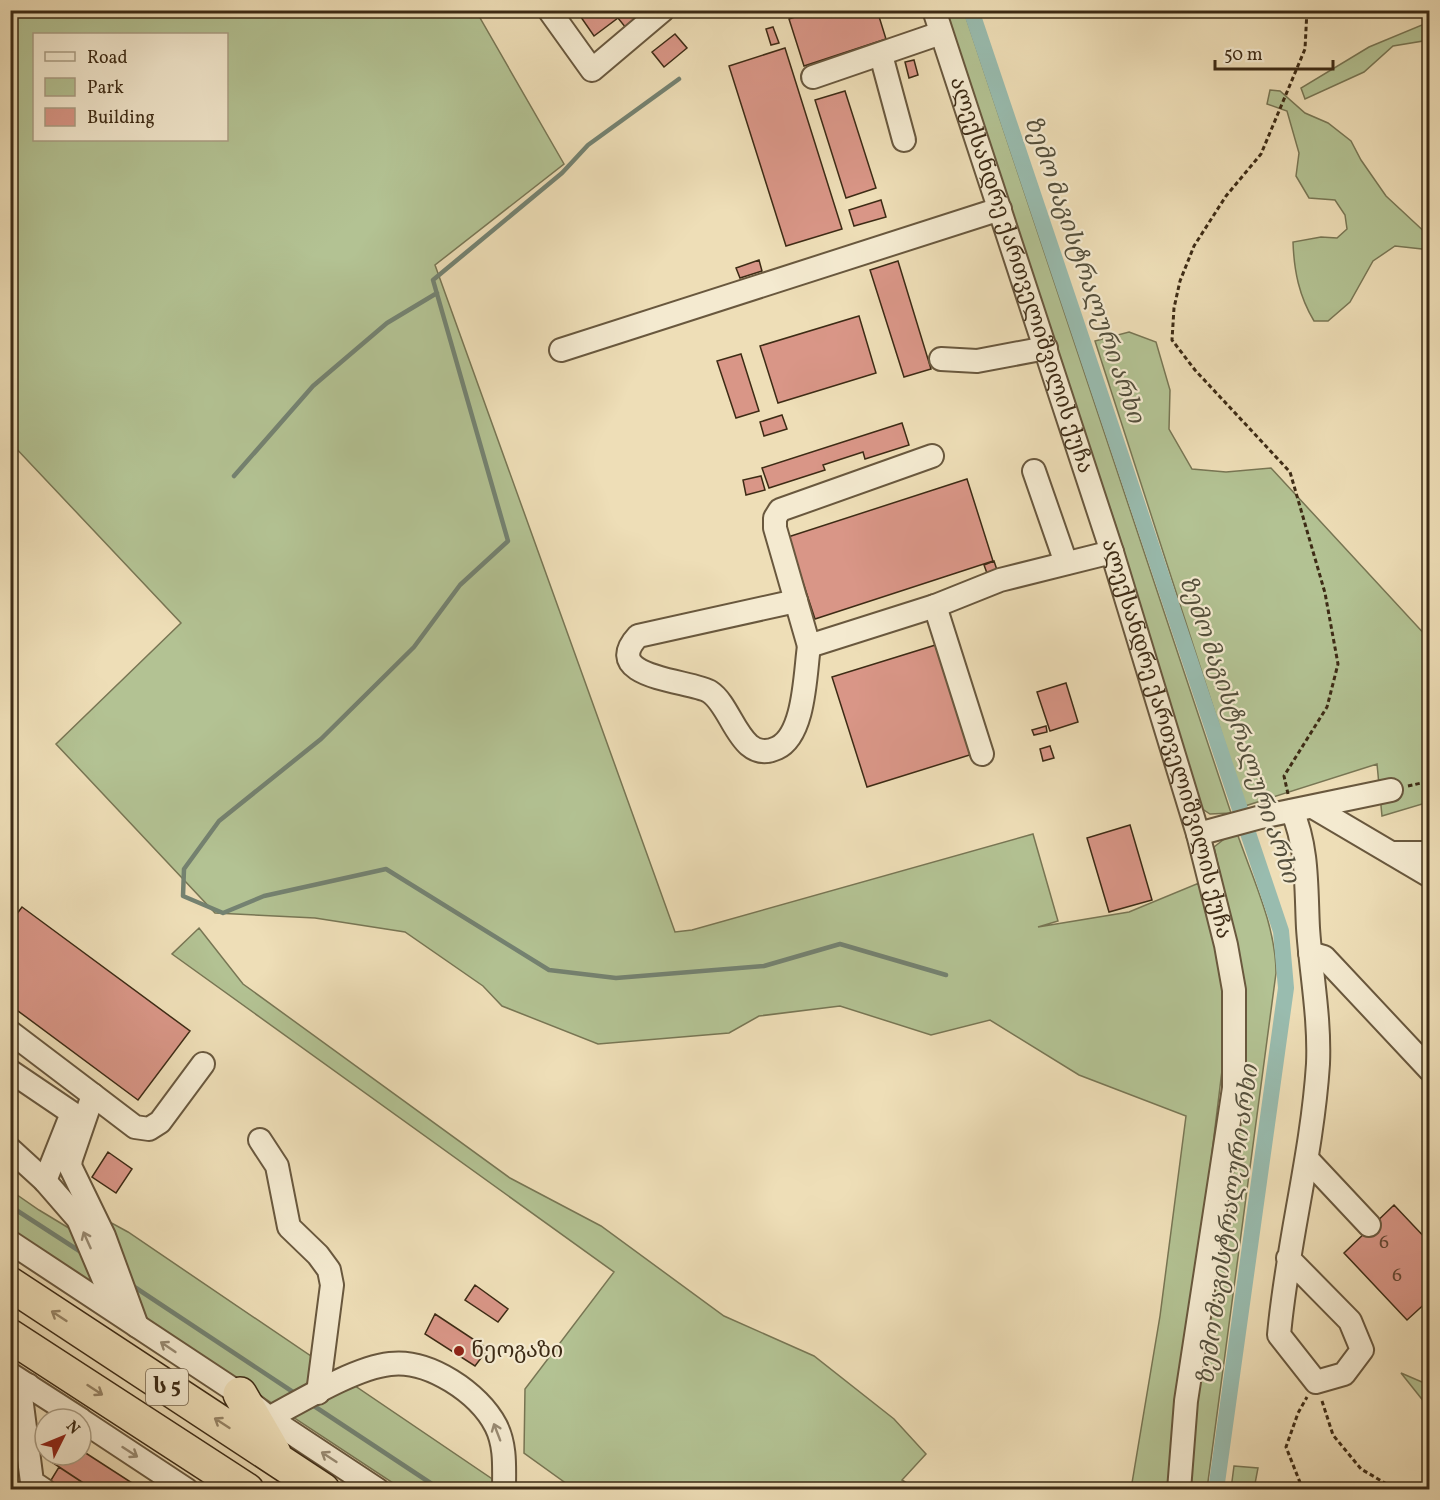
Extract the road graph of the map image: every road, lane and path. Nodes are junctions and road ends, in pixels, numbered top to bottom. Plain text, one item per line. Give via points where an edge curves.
1 (549, 10) edge
2 (663, 10) edge
3 (934, 10) edge
4 (1307, 10) edge
5 (941, 33) junction
6 (881, 55) junction
7 (813, 77) dead end
8 (904, 140) dead end
9 (1000, 209) junction
10 (1046, 348) junction
11 (561, 350) dead end
12 (941, 360) dead end
13 (932, 456) dead end
14 (1034, 471) dead end
15 (1112, 552) junction
16 (1066, 563) junction
17 (796, 601) junction
18 (935, 606) junction
19 (809, 646) junction
20 (982, 754) dead end
21 (1391, 790) dead end
22 (1303, 809) junction
23 (1207, 832) junction
24 (1391, 853) junction
25 (1430, 853) edge
26 (1430, 876) edge
27 (1310, 953) junction
28 (10, 1032) edge
29 (203, 1064) dead end
30 (1430, 1070) edge
31 (10, 1071) edge
32 (93, 1095) junction
33 (261, 1140) dead end
34 (10, 1149) edge
35 (1308, 1161) junction
36 (45, 1181) junction
37 (1369, 1225) dead end
38 (10, 1242) edge
39 (1288, 1258) junction
40 (10, 1284) edge
41 (118, 1313) junction
42 (137, 1326) junction
43 (10, 1336) edge
44 (1316, 1382) junction
45 (17, 1390) edge
46 (318, 1393) junction
47 (240, 1394) junction
48 (53, 1407) edge
49 (269, 1418) junction
50 (93, 1429) edge
51 (278, 1460) junction
52 (44, 1490) edge
53 (187, 1490) edge
54 (247, 1490) edge
55 (323, 1490) edge
56 (378, 1490) edge
57 (504, 1490) edge
58 (1179, 1490) edge
59 (1303, 1490) edge
60 (1397, 1490) edge

1 - 2 street via 592,70
3 - 5 street, ალექსანდრე ქართველიშვილის ქუჩა
4 - 22 path via 1305,49 1262,154 1226,196 1194,246 1180,281 1172,340 1290,472 1325,593 1338,664 1327,707 1284,776
5 - 6 street
5 - 9 street, ალექსანდრე ქართველიშვილის ქუჩა
6 - 7 street
6 - 8 street
9 - 10 street, ალექსანდრე ქართველიშვილის ქუჩა
9 - 11 street
10 - 12 street via 977,361
10 - 15 street, ალექსანდრე ქართველიშვილის ქუჩა
13 - 17 street via 780,510 775,528
14 - 16 street
15 - 16 street
15 - 23 street, ალექსანდრე ქართველიშვილის ქუჩა
16 - 18 street via 1000,580
17 - 19 street
17 - 19 street via 638,636 629,654 639,671 649,676 704,688 713,694 745,742 760,751 777,748 789,739 798,723
18 - 19 street
18 - 20 street
21 - 22 street
22 - 23 street
22 - 24 street
22 - 27 street
23 - 58 street, ალექსანდრე ქართველიშვილის ქუჩა via 1234,990 1234,1088 1186,1401
24 - 25 street
24 - 26 street
27 - 30 street via 1324,957
27 - 35 street via 1318,1052
28 - 32 street
29 - 32 street via 160,1122 149,1129 135,1127
31 - 36 street via 72,1113
32 - 42 street via 70,1166 104,1236
33 - 46 street via 277,1166 289,1227 329,1270 332,1285
34 - 36 street
35 - 37 street
35 - 39 street
41 -> 36 street via 78,1219
38 - 41 street
39 - 44 street via 1279,1335
39 - 44 street via 1350,1321 1362,1350 1344,1374
51 -> 40 highway, ს 5
41 - 42 street
47 -> 42 street
43 -> 54 highway, ს 5
44 - 59 path via 1298,1413 1286,1447
44 - 60 path via 1333,1435 1361,1469
45 - 48 street
45 - 52 street via 32,1482
46 - 49 street
57 -> 46 street via 504,1452 496,1427 482,1405 438,1375 418,1366 392,1363 365,1370
47 - 49 street
47 - 51 highway
56 -> 49 street
50 -> 53 street
51 - 55 highway, ს 5

